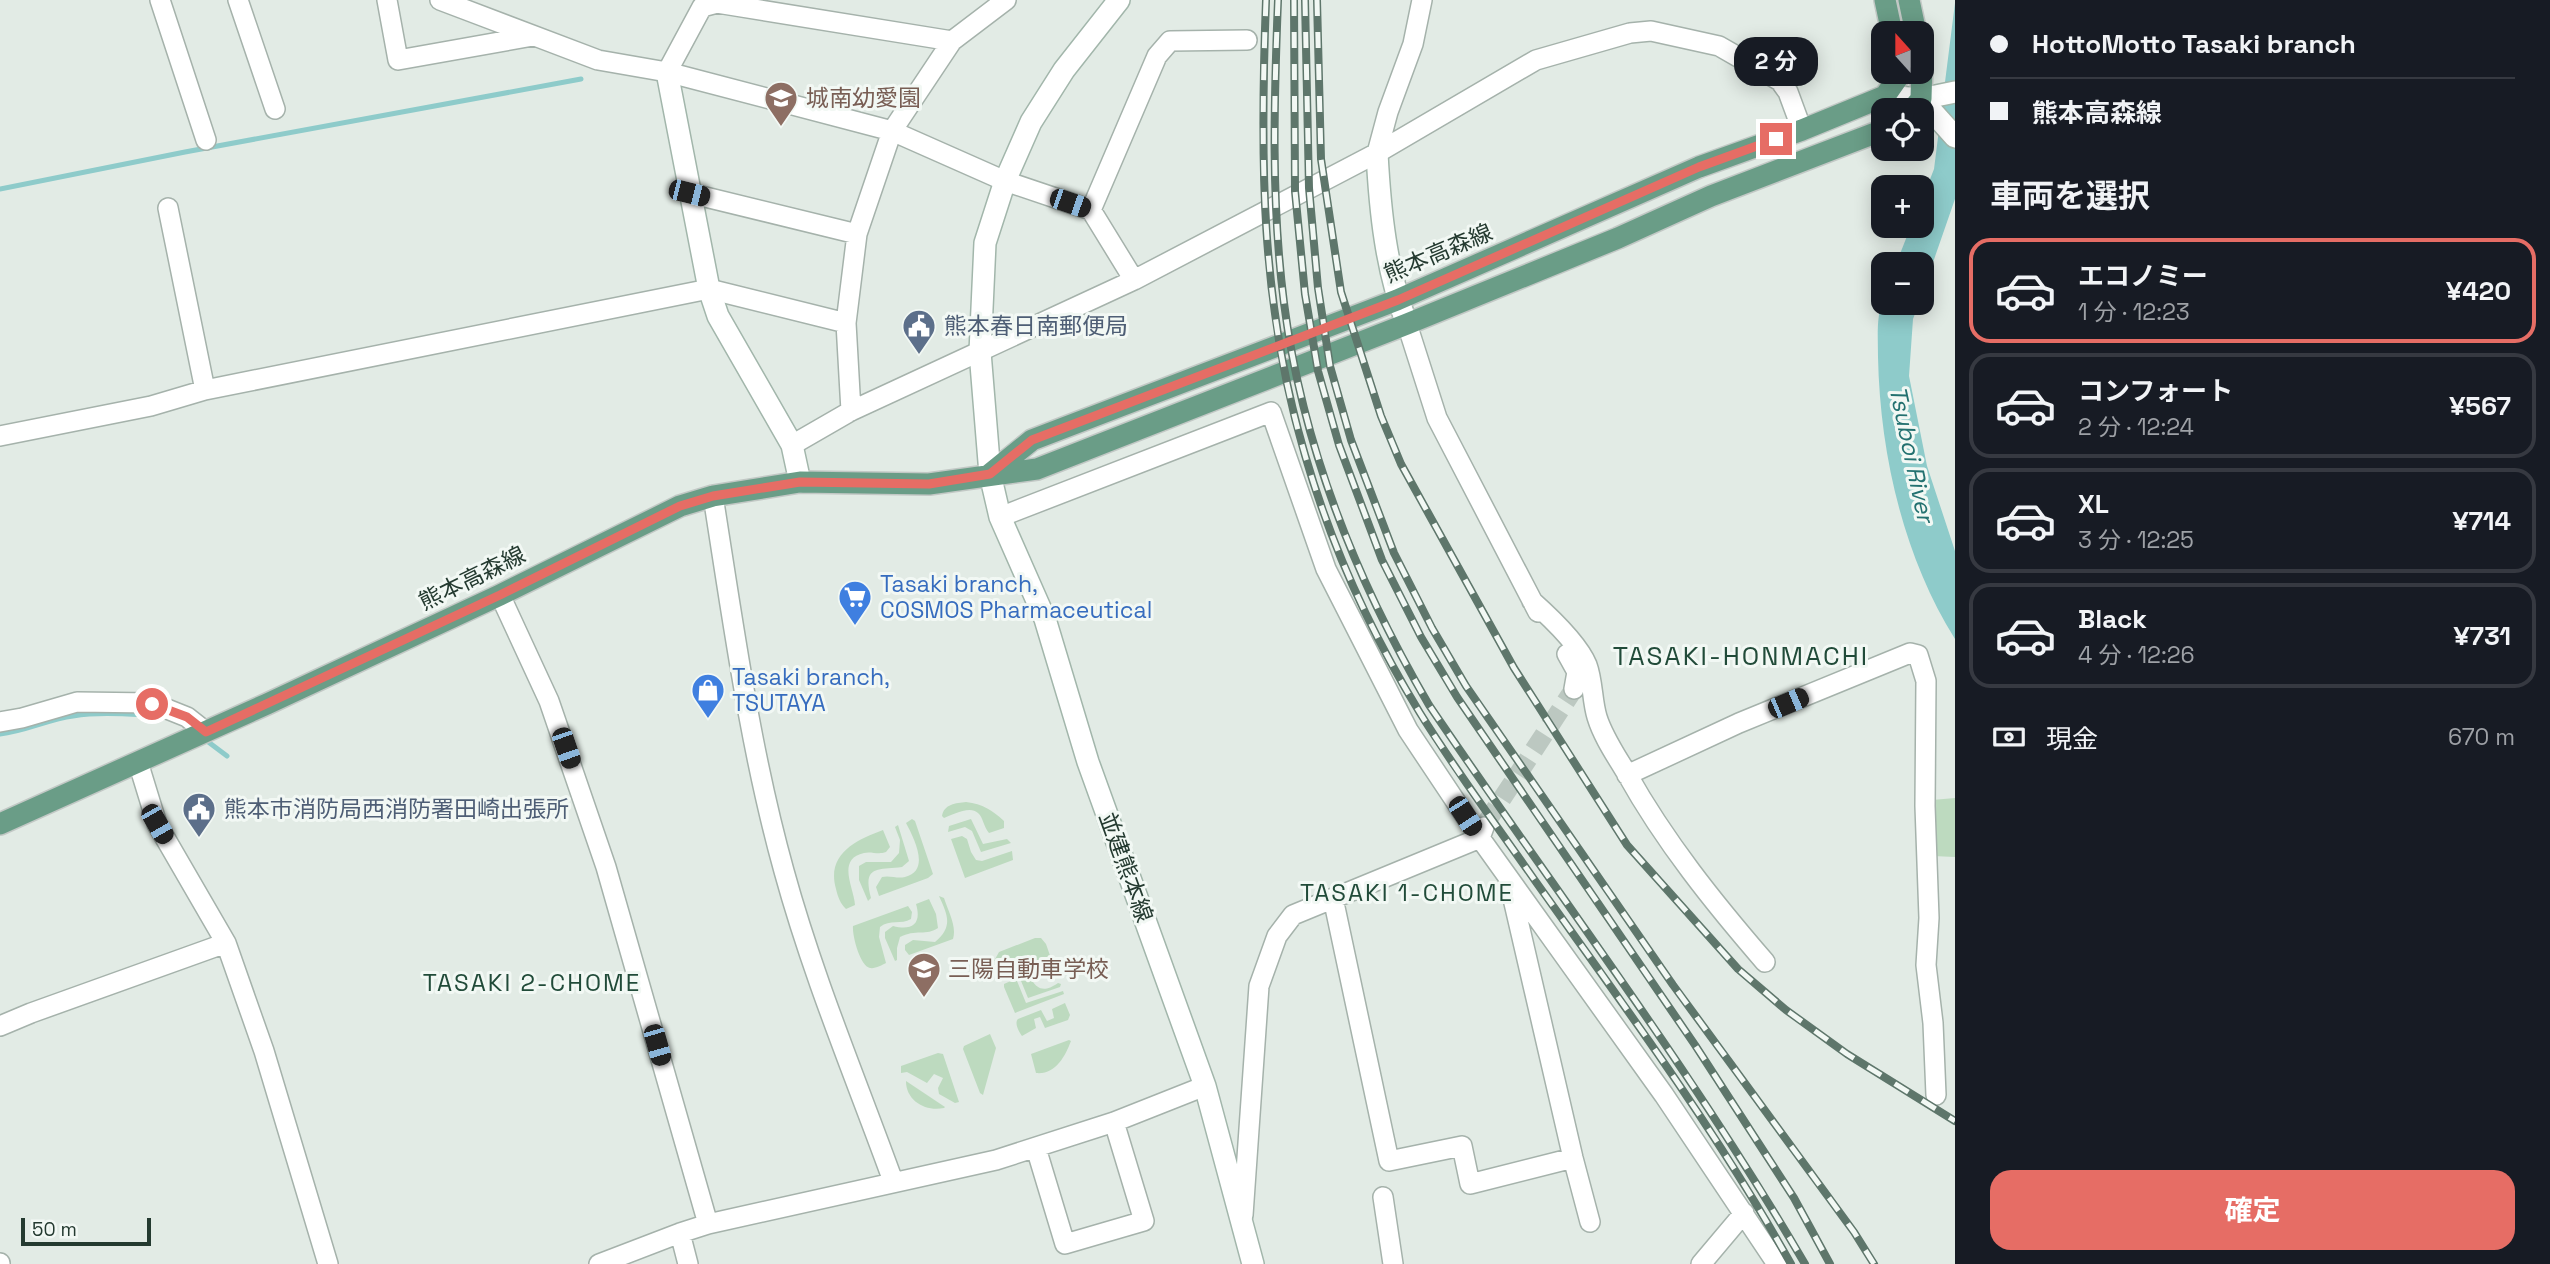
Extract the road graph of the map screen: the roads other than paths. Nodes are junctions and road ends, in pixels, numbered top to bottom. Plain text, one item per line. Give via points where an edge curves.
1 (159, 0) edge
2 (238, 0) edge
3 (387, 0) edge
4 (440, 0) edge
5 (1006, 0) edge
6 (1119, 0) edge
7 (1422, 0) edge
8 (1885, 0) edge
9 (1909, 0) edge
10 (1889, 21) edge
11 (1913, 21) edge
12 (534, 36) junction
13 (1248, 40) dead end
14 (952, 41) junction
15 (667, 72) junction
16 (1893, 84) edge
17 (1885, 96) junction
18 (1903, 98) edge
19 (1934, 106) edge
20 (275, 109) dead end
21 (1802, 130) junction
22 (892, 131) junction
23 (1871, 135) edge
24 (1955, 137) edge
25 (206, 140) dead end
26 (1377, 153) junction
27 (1005, 181) junction
28 (689, 193) junction
29 (168, 208) dead end
30 (1091, 210) junction
31 (857, 234) junction
32 (1134, 280) junction
33 (709, 289) junction
34 (1398, 300) junction
35 (846, 324) junction
36 (1407, 324) junction
37 (980, 352) junction
38 (205, 390) junction
39 (851, 411) junction
40 (0, 436) edge
41 (793, 445) junction
42 (990, 474) junction
43 (800, 482) junction
44 (713, 496) junction
45 (1000, 517) junction
46 (500, 595) junction
47 (1532, 601) junction
48 (1574, 688) tunnel mouth
49 (0, 722) edge
50 (206, 732) junction
51 (138, 762) junction
52 (1627, 775) junction
53 (0, 824) edge
54 (1483, 831) junction
55 (1509, 879) junction
56 (1333, 898) junction
57 (226, 943) junction
58 (1765, 962) dead end
59 (0, 1026) edge
60 (1205, 1086) junction
61 (1936, 1095) dead end
62 (1114, 1122) junction
63 (1036, 1148) junction
64 (1573, 1158) junction
65 (893, 1181) junction
66 (1382, 1197) dead end
67 (1744, 1213) junction
68 (1242, 1219) junction
69 (1590, 1222) dead end
70 (708, 1224) junction
71 (680, 1233) junction
72 (328, 1264) edge
73 (599, 1264) edge
74 (688, 1264) edge
75 (1252, 1264) edge
76 (1393, 1264) edge
77 (1701, 1264) edge
78 (1777, 1264) edge

1 - 25 street
2 - 20 street
3 - 12 street via 398,61
4 - 12 street
5 - 14 street
6 - 27 street, 並建熊本線 via 1064,69 1031,122
7 - 26 street via 1413,44
8 - 10 main road
9 - 11 main road
12 - 15 street via 598,60
13 - 30 street via 1170,41 1157,56
14 - 15 street via 718,3 702,7
14 - 22 street
15 - 22 street
15 - 28 street
16 - 17 main road
17 - 18 street
17 - 21 main road, 熊本高森線
19 - 24 street
21 - 26 street via 1780,81 1719,46 1651,31 1535,60
21 - 34 main road, 熊本高森線 via 1699,167
22 - 27 street
22 - 31 street
23 - 36 main road, 熊本高森線 via 1711,196
26 - 32 street
26 - 34 street via 1380,211
27 - 30 street
27 - 37 street, 並建熊本線 via 985,243
28 - 31 street
28 - 33 street
29 - 38 street
30 - 32 street
31 - 35 street
32 - 37 street
33 - 35 street
33 - 38 street
33 - 41 street via 718,316
34 - 36 street
34 - 42 main road, 熊本高森線 via 1032,440
35 - 39 street
36 - 42 main road, 熊本高森線 via 1037,469
36 - 47 street via 1437,418
37 - 39 street
37 - 42 street, 並建熊本線
38 - 40 street via 151,406
39 - 41 street
41 - 43 street
42 - 43 main road, 熊本高森線 via 929,484
42 - 45 street, 並建熊本線
43 - 44 main road, 熊本高森線
44 - 46 main road, 熊本高森線 via 680,506
44 - 65 street via 760,766 784,870
45 - 54 street via 1271,412 1326,569 1408,730
45 - 60 street, 並建熊本線 via 1045,620 1088,762
46 - 50 main road, 熊本高森線
46 - 70 street via 549,701 606,867
47 - 48 street via 1572,660 1577,672
47 - 52 street via 1587,665 1597,718
49 - 50 street via 77,702 152,704 187,717
50 - 51 main road, 熊本高森線
51 - 53 main road, 熊本高森線
51 - 57 street via 157,824
52 - 58 street via 1668,841
52 - 61 street via 1740,723 1910,653 1918,655 1926,681 1926,965
54 - 55 street
54 - 56 street
55 - 64 street
55 - 67 street
56 - 64 street via 1389,1161 1462,1146 1470,1184
56 - 68 street via 1293,915 1277,936 1259,986
57 - 59 street
57 - 72 street via 264,1051
60 - 62 street
60 - 68 street, 並建熊本線
62 - 63 street
62 - 63 street via 1144,1221 1065,1244
63 - 65 street
64 - 69 street
65 - 70 street
66 - 76 street
67 - 77 street
67 - 78 street
68 - 75 street, 並建熊本線
70 - 71 street
71 - 73 street
71 - 74 street

